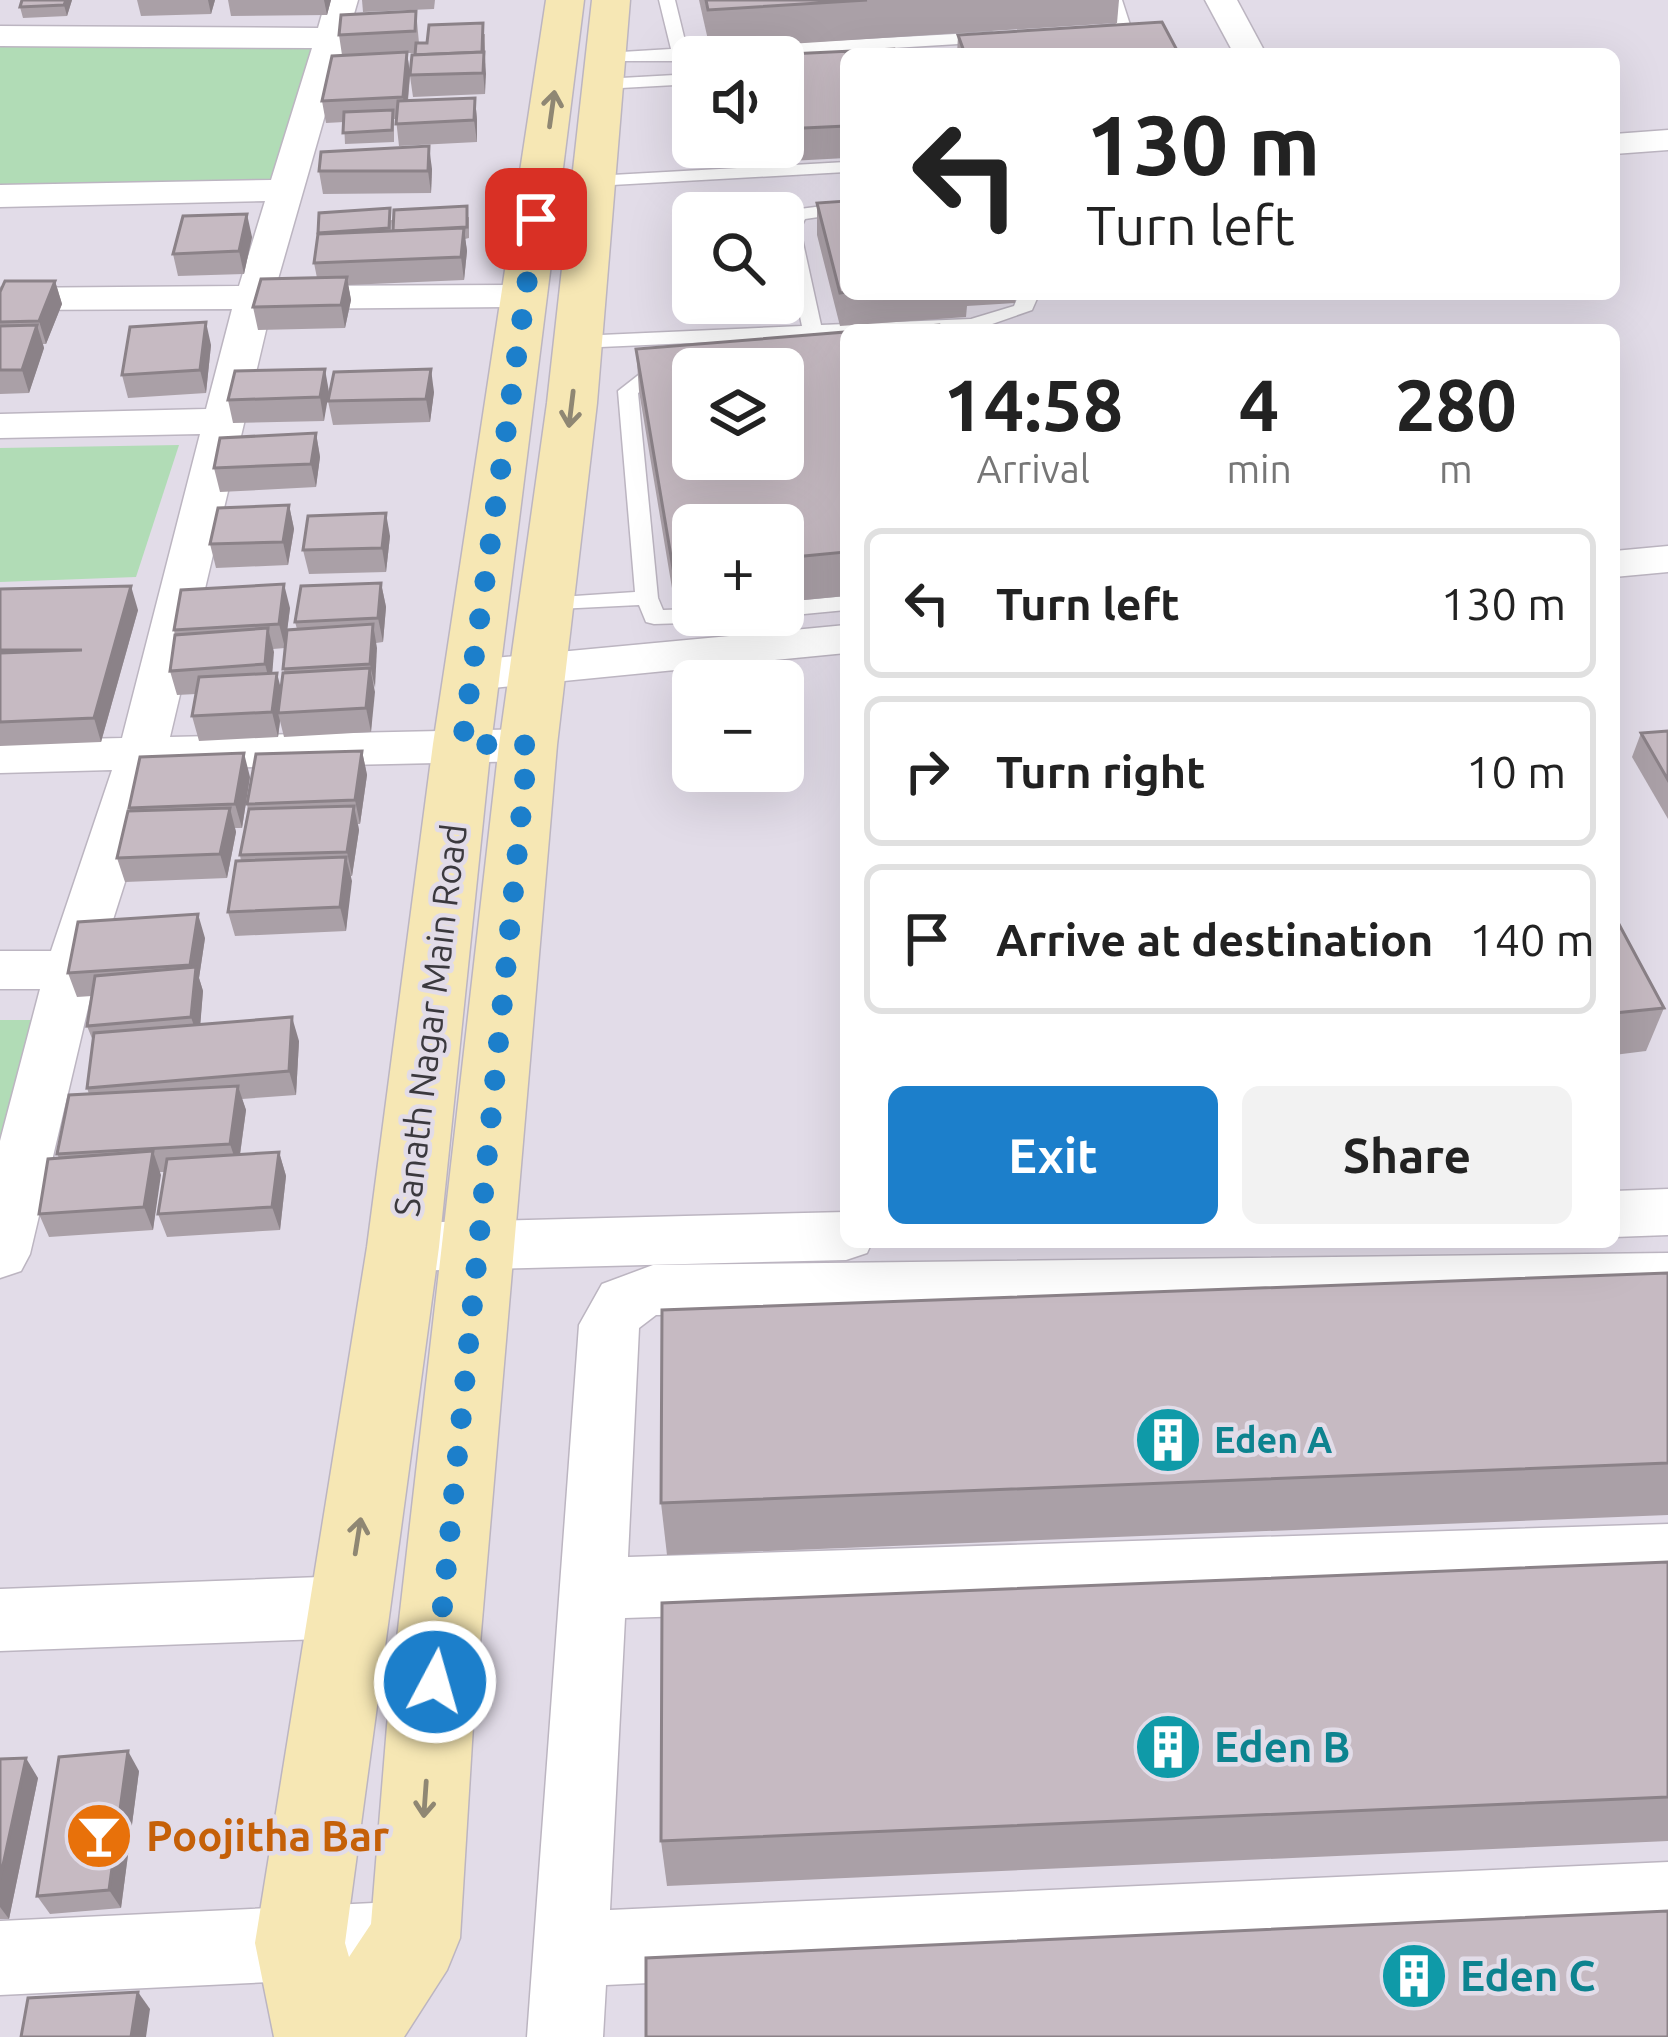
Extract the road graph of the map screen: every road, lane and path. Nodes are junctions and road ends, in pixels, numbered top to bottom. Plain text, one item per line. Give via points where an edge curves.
1 (342, 0) edge
2 (566, 0) edge
3 (667, 0) edge
4 (1114, 0) edge
5 (1221, 0) edge
6 (1079, 31) edge
7 (1008, 35) edge
8 (0, 36) edge
9 (675, 36) edge
10 (332, 38) junction
11 (606, 47) edge
12 (804, 48) edge
13 (1247, 48) edge
14 (672, 55) edge
15 (672, 72) edge
16 (1668, 140) edge
17 (1620, 144) edge
18 (840, 167) edge
19 (594, 181) junction
20 (286, 190) junction
21 (0, 196) edge
22 (840, 209) edge
23 (525, 296) junction
24 (254, 298) junction
25 (0, 299) edge
26 (1026, 300) edge
27 (953, 324) edge
28 (840, 330) edge
29 (813, 332) junction
30 (578, 342) junction
31 (672, 375) edge
32 (223, 421) junction
33 (0, 426) edge
34 (1668, 559) edge
35 (1620, 563) edge
36 (646, 598) junction
37 (840, 604) edge
38 (545, 605) junction
39 (804, 607) edge
40 (672, 616) edge
41 (840, 640) edge
42 (505, 672) junction
43 (462, 744) junction
44 (528, 745) junction
45 (143, 751) junction
46 (0, 757) edge
47 (0, 970) edge
48 (71, 970) junction
49 (1668, 1212) edge
50 (1620, 1214) edge
51 (840, 1236) edge
52 (403, 1247) junction
53 (482, 1247) junction
54 (0, 1254) edge
55 (1668, 1278) edge
56 (1668, 1554) edge
57 (595, 1588) junction
58 (347, 1607) junction
59 (0, 1620) edge
60 (1668, 1899) edge
61 (416, 1938) junction
62 (301, 1943) junction
63 (573, 1948) junction
64 (0, 1958) edge
65 (321, 2037) edge
66 (350, 2037) edge
67 (565, 2037) edge

1 - 10 street
23 -> 2 street, Sanath Nagar Main Road
3 - 9 lane
4 - 6 lane via 1126,28
5 - 13 street
7 - 12 lane
8 - 10 street
10 - 20 street
11 - 14 lane
11 - 15 lane
11 - 19 street, Sanath Nagar Main Road
16 - 17 street
18 - 19 lane
19 - 30 street, Sanath Nagar Main Road
20 - 21 street
20 - 24 street
22 - 29 lane via 797,214 790,229
23 - 24 street
23 - 42 street, Sanath Nagar Main Road
24 - 25 street
24 - 32 street
26 - 27 lane via 1022,310 988,322
28 - 29 lane
29 - 30 lane
30 -> 38 street, Sanath Nagar Main Road
31 - 36 lane via 648,377 628,391
32 - 33 street
32 - 45 street via 153,604
34 - 35 street
36 - 38 lane
36 - 40 lane via 654,617
37 - 39 lane
38 - 42 street, Sanath Nagar Main Road
41 - 42 street
42 - 43 street, Sanath Nagar Main Road
42 - 44 street, Sanath Nagar Main Road
43 - 44 street
43 - 45 street
43 - 52 street, Sanath Nagar Main Road
44 - 53 street, Sanath Nagar Main Road
45 - 46 street
45 - 48 street
47 - 48 street
48 - 54 street
49 - 50 street
51 - 53 street
52 - 53 street
58 -> 52 street, Sanath Nagar Main Road
53 -> 61 street, Sanath Nagar Main Road via 430,1726
55 - 57 street via 652,1290 623,1302 609,1325
56 - 57 street
57 - 63 street
58 - 59 street
58 - 62 street, Sanath Nagar Main Road
60 - 63 street
61 - 62 street
61 - 66 street, Sanath Nagar Main Road
62 - 64 street
62 - 65 street, Sanath Nagar Main Road
63 - 67 street

